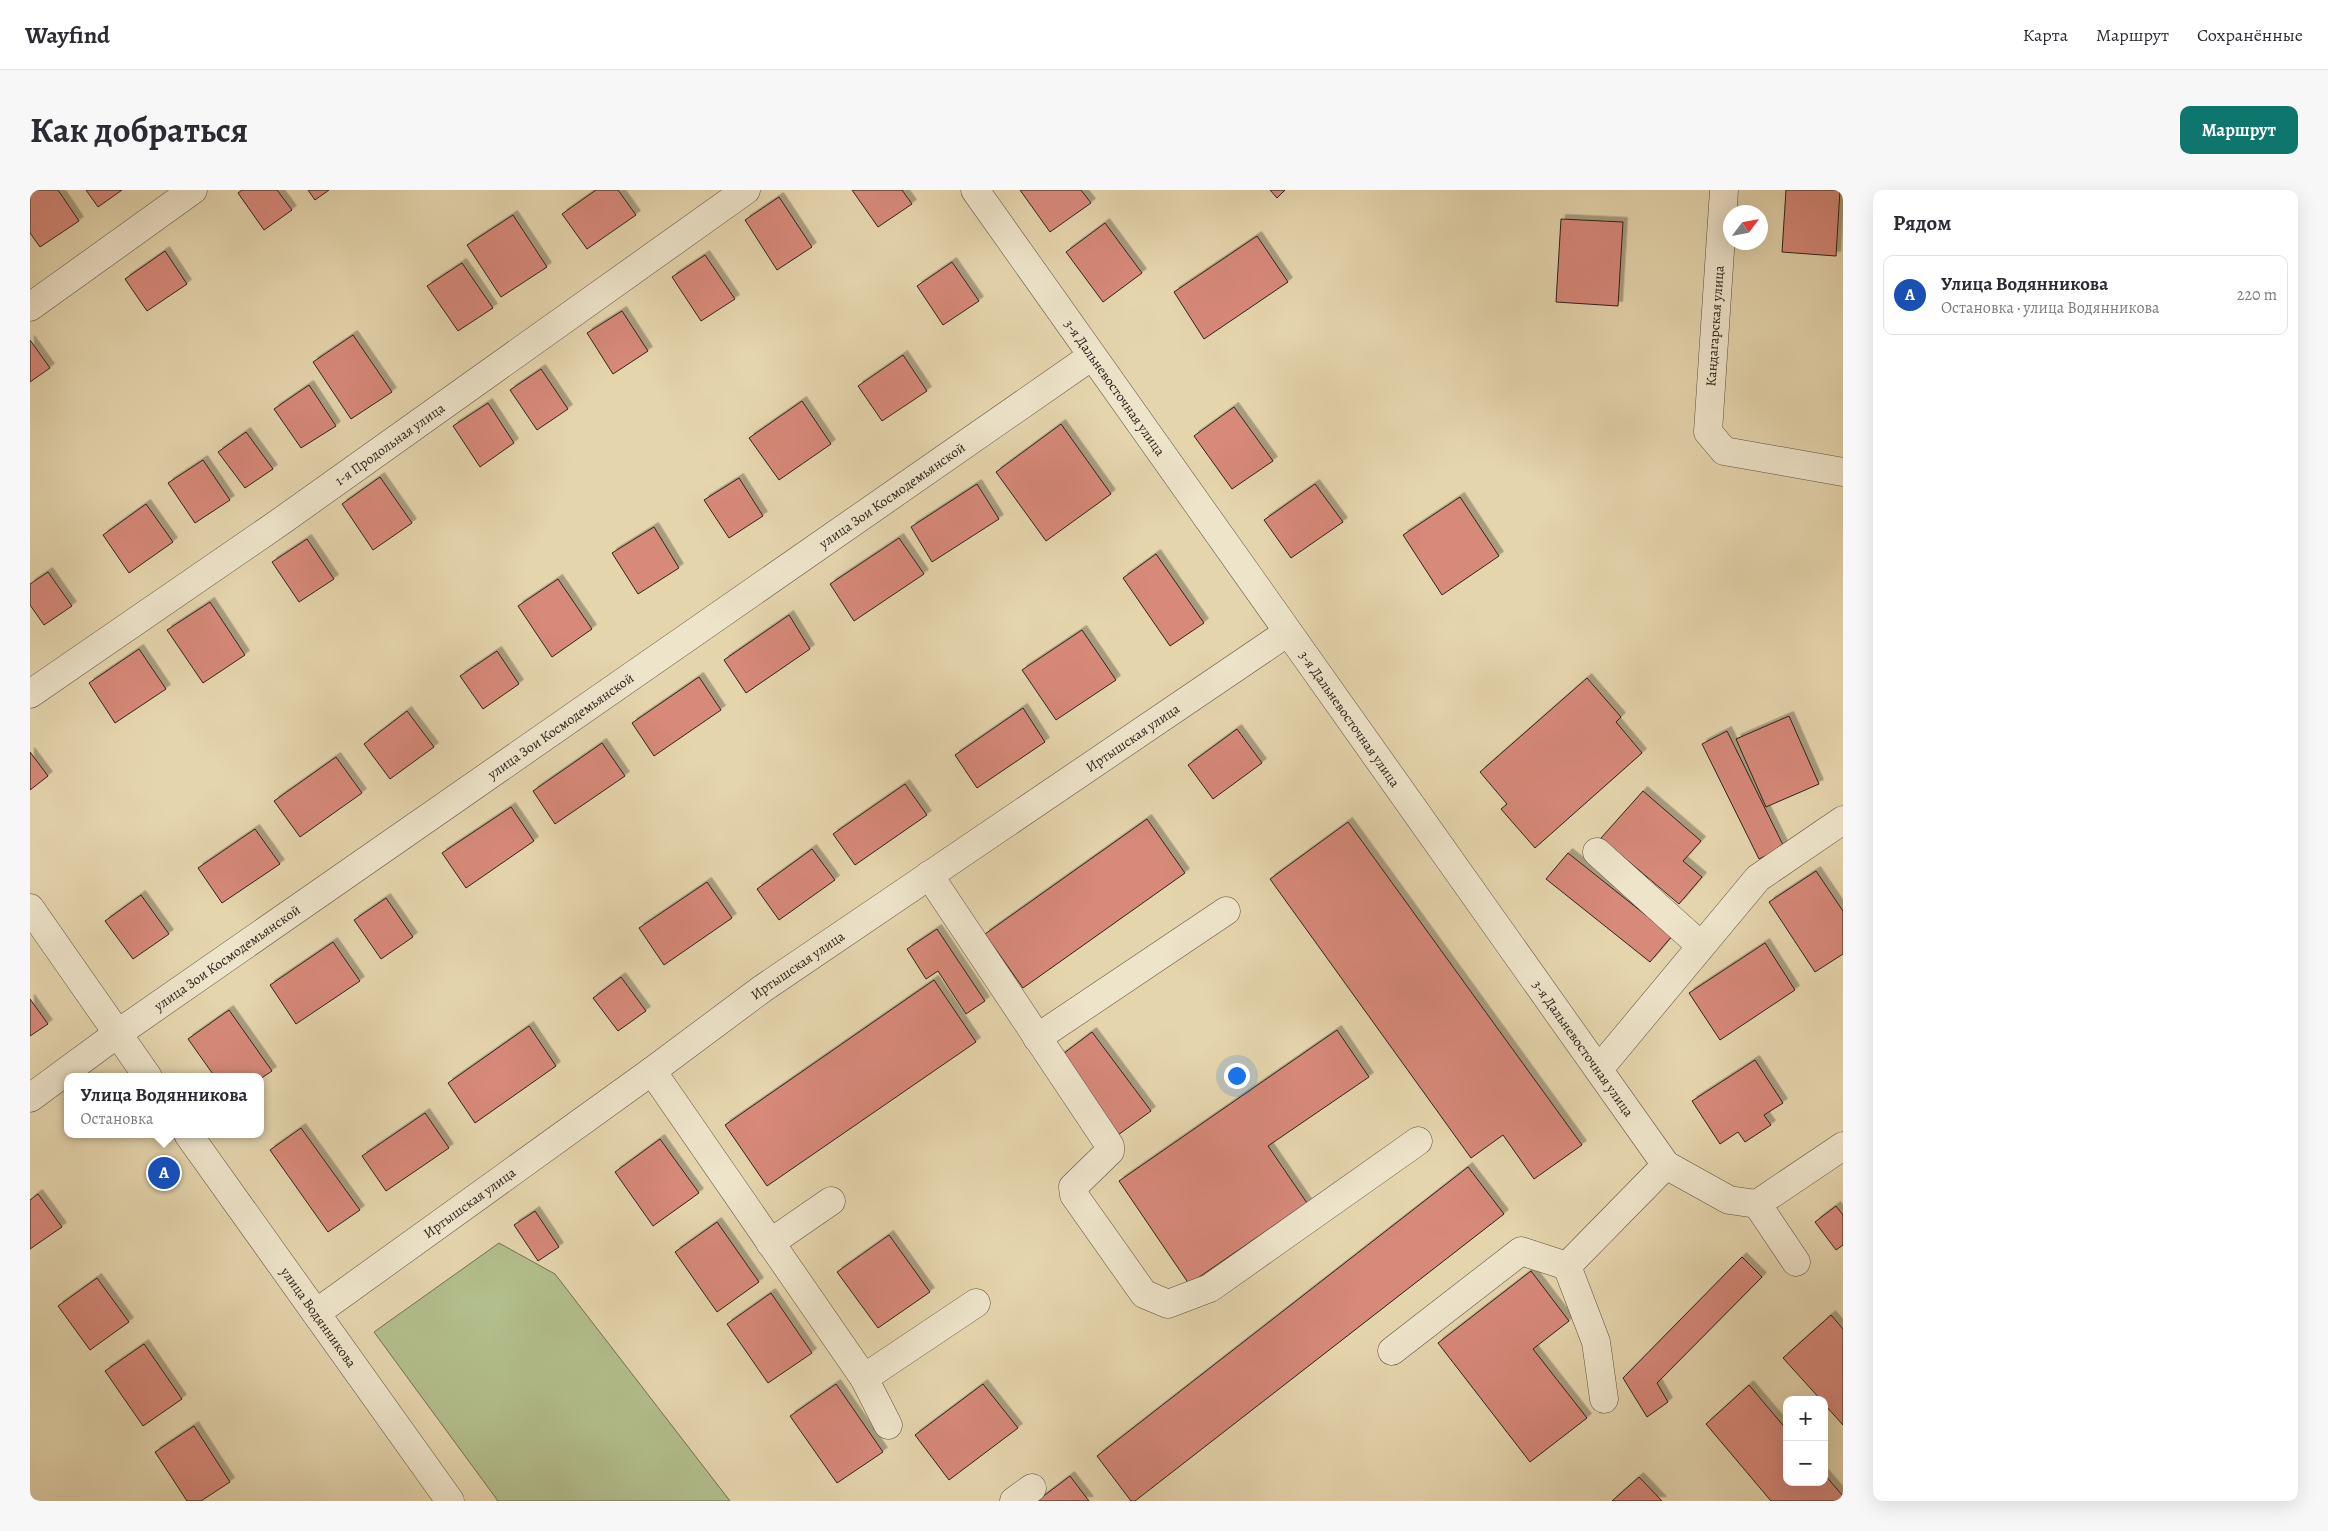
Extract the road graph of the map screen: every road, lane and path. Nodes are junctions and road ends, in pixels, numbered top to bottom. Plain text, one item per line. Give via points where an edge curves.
1 (193, 190) edge
2 (746, 190) edge
3 (975, 190) edge
4 (1724, 190) edge
5 (30, 307) edge
6 (1092, 356) junction
7 (1843, 472) edge
8 (1288, 632) junction
9 (30, 694) edge
10 (1843, 820) edge
11 (1597, 852) dead end
12 (929, 875) junction
13 (30, 908) edge
14 (1226, 910) dead end
15 (1700, 945) junction
16 (118, 1034) junction
17 (1038, 1038) junction
18 (1599, 1069) junction
19 (652, 1071) junction
20 (64, 1073) edge
21 (64, 1073) edge
22 (145, 1073) edge
23 (30, 1098) edge
24 (191, 1138) edge
25 (1418, 1141) dead end
26 (1843, 1146) edge
27 (1666, 1165) junction
28 (831, 1201) dead end
29 (1757, 1204) junction
30 (770, 1243) junction
31 (1796, 1262) dead end
32 (1567, 1266) junction
33 (976, 1303) dead end
34 (316, 1312) junction
35 (1392, 1351) dead end
36 (864, 1378) junction
37 (1604, 1399) dead end
38 (888, 1425) dead end
39 (450, 1501) edge

1 - 5 street
2 - 9 street, 1-я Продольная улица via 280,522
3 - 6 street, 3-я Дальневосточная улица
4 - 7 street, Кандагарская улица via 1708,432 1724,451
6 - 8 street, 3-я Дальневосточная улица
6 - 16 street, улица Зои Космодемьянской
8 - 12 street, Иртышская улица
8 - 18 street, 3-я Дальневосточная улица
10 - 15 street via 1758,878
11 - 15 street
12 - 17 street
12 - 19 street, Иртышская улица via 762,989
13 - 16 street
14 - 17 street
15 - 18 street
16 - 20 street, улица Зои Космодемьянской
16 - 22 street
17 - 25 street via 1110,1146 1110,1151 1073,1187 1074,1195 1144,1294 1168,1304 1210,1288
18 - 27 street, 3-я Дальневосточная улица
19 - 30 street
19 - 34 street, Иртышская улица
21 - 23 street, улица Зои Космодемьянской
24 - 34 street, улица Водянникова
26 - 29 street
27 - 29 street, 3-я Дальневосточная улица via 1729,1200
27 - 32 street
28 - 30 street
29 - 31 street
30 - 36 street
32 - 35 street via 1521,1251
32 - 37 street via 1596,1342
33 - 36 street
34 - 39 street, улица Водянникова
36 - 38 street

